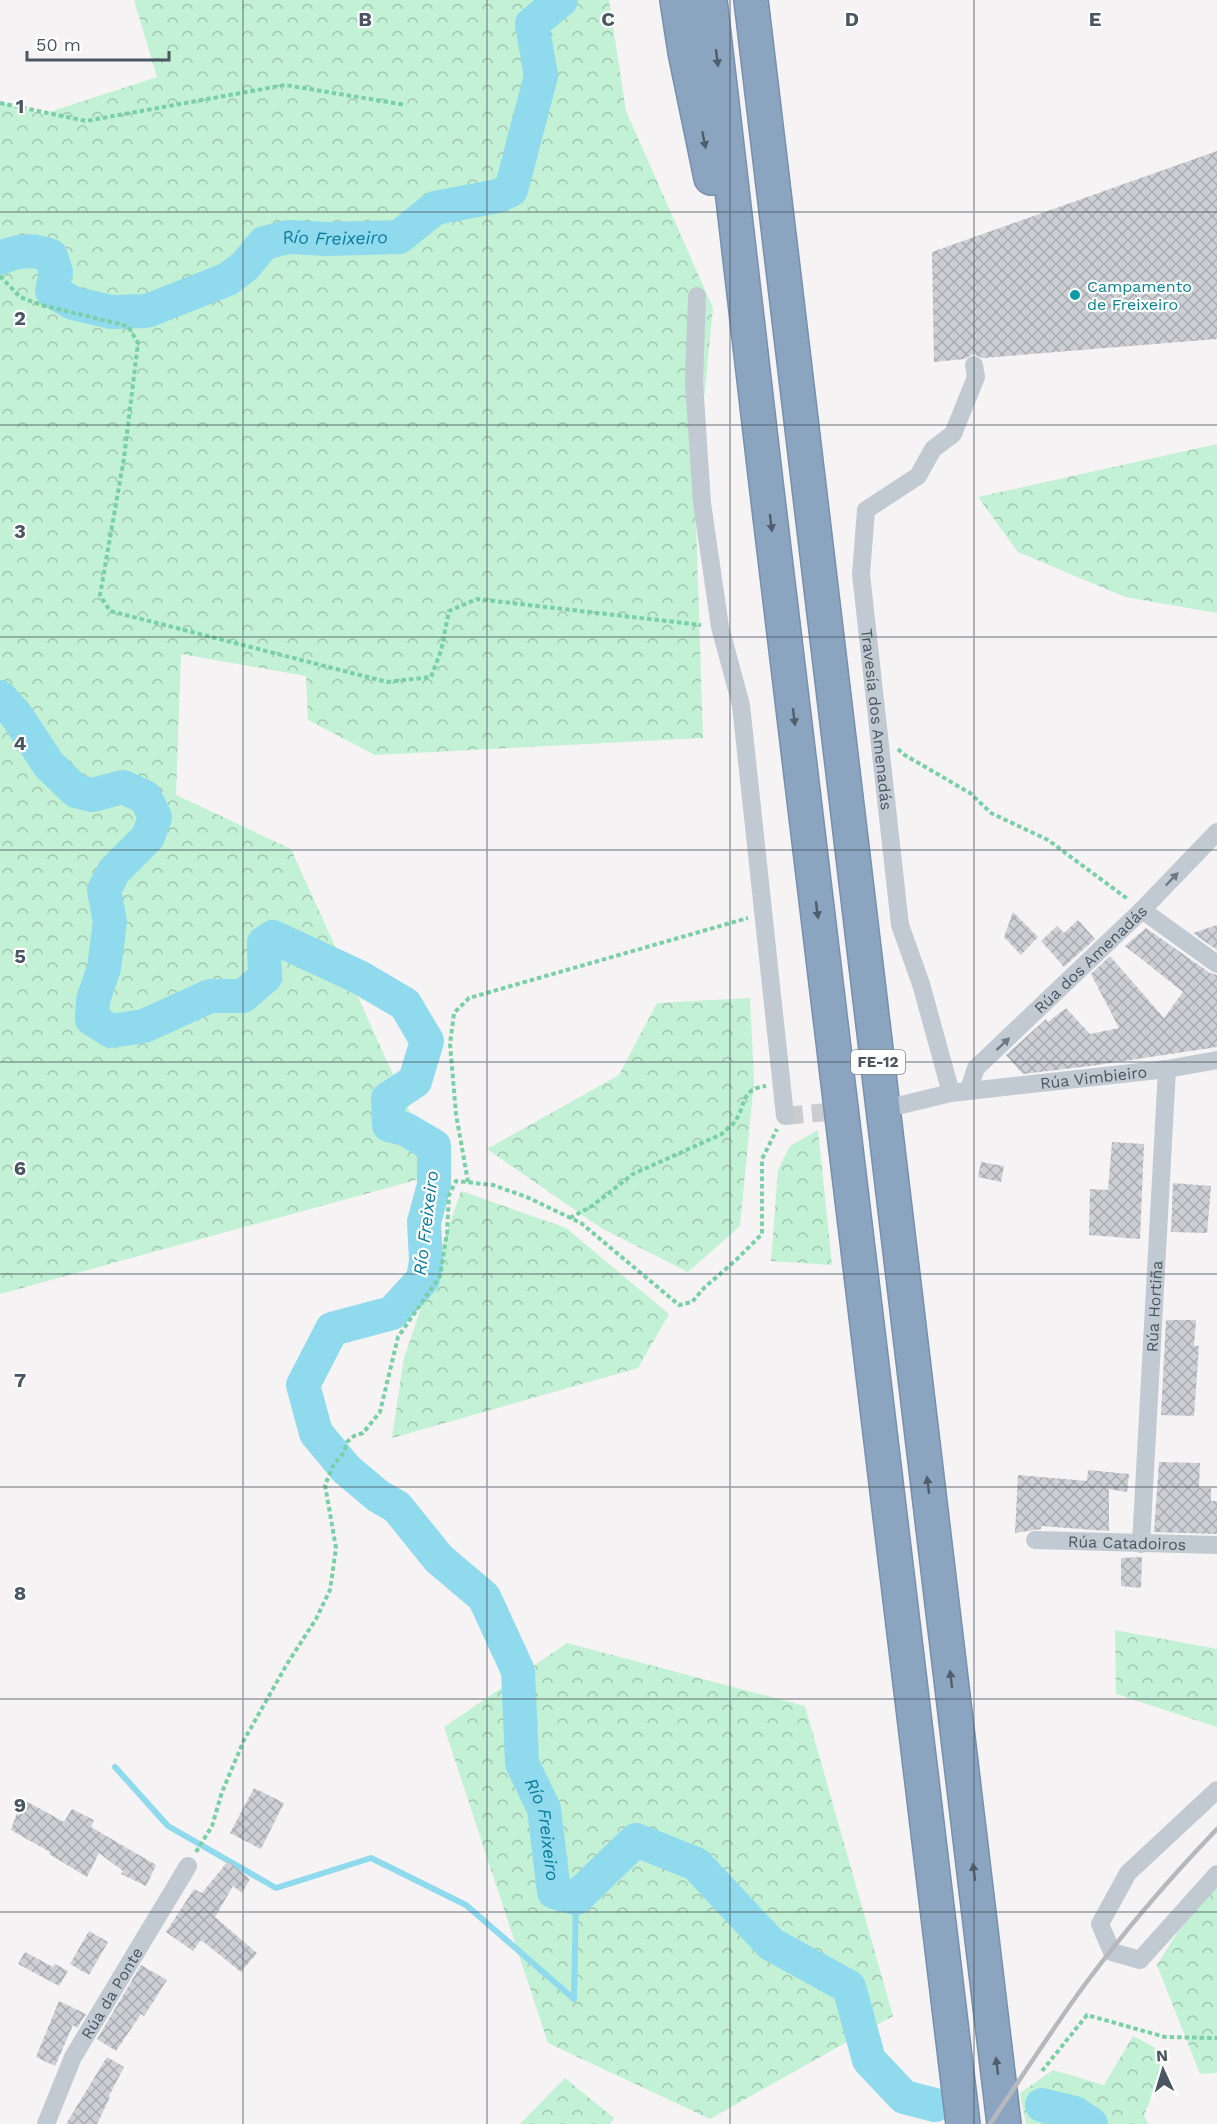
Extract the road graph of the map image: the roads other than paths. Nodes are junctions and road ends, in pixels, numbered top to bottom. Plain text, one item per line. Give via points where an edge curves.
1 (677, 0) edge
2 (710, 0) edge
3 (751, 0) edge
4 (772, 0) edge
5 (776, 208) junction
6 (697, 296) dead end
7 (974, 365) dead end
8 (766, 483) junction
9 (1217, 832) edge
10 (1142, 910) junction
11 (1217, 964) edge
12 (1217, 1060) edge
13 (1167, 1069) junction
14 (960, 1091) junction
15 (901, 1105) tunnel mouth
16 (785, 1116) road end
17 (1035, 1540) dead end
18 (1141, 1544) junction
19 (1217, 1545) edge
20 (1217, 1790) edge
21 (188, 1866) road end
22 (1217, 1874) edge
23 (46, 2124) edge
24 (963, 2124) edge
25 (1004, 2124) edge

1 -> 8 highway
2 -> 8 highway, FE-12
3 - 5 highway, FE-12
4 - 5 highway
25 -> 5 highway, FE-12
6 - 16 street via 694,382 702,503 720,627 741,705
7 - 14 street, Travesía dos Amenadás via 976,377 953,434 933,449 918,476 866,510 861,574 900,925
8 -> 24 highway, FE-12
10 -> 9 street, Rúa dos Amenadás
10 - 11 street
14 -> 10 street, Rúa dos Amenadás via 976,1068
12 - 13 street, Rúa Vimbieiro
13 - 14 street, Rúa Vimbieiro
13 - 18 street, Rúa Hortiña
14 - 15 street, Rúa Vimbieiro
17 - 18 street, Rúa Catadoiros
18 - 19 street, Rúa Catadoiros
20 - 22 street via 1128,1873 1100,1924 1112,1952 1140,1960
21 - 23 street, Rúa da Ponte via 73,2057

